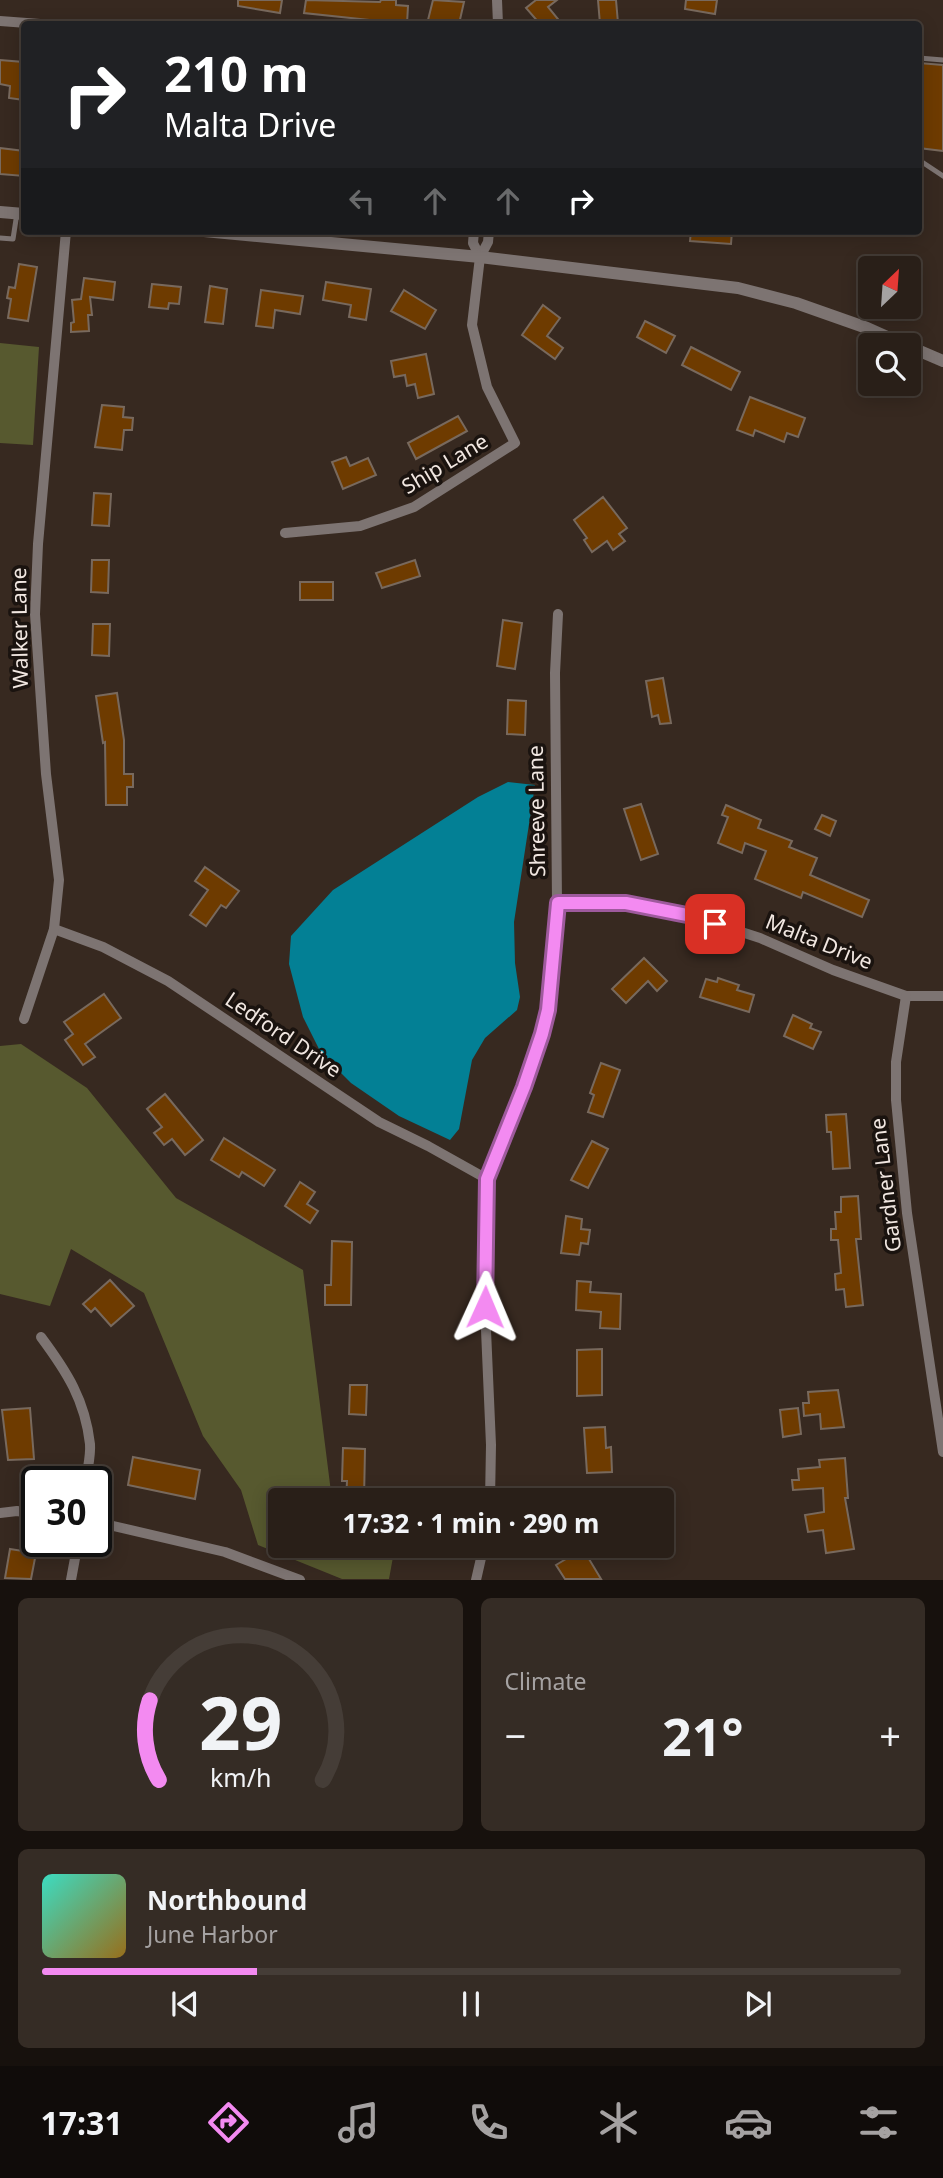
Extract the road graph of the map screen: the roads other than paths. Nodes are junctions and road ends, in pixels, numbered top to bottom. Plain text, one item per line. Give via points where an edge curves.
1 (497, 0) edge
2 (0, 21) edge
3 (498, 21) edge
4 (21, 23) edge
5 (922, 58) edge
6 (943, 60) edge
7 (922, 162) edge
8 (943, 176) edge
9 (0, 212) edge
10 (21, 214) edge
11 (66, 235) edge
12 (246, 235) edge
13 (474, 235) edge
14 (489, 235) edge
15 (0, 238) edge
16 (480, 257) junction
17 (875, 333) edge
18 (921, 351) edge
19 (943, 361) edge
20 (285, 533) dead end
21 (558, 614) dead end
22 (558, 903) junction
23 (54, 929) junction
24 (906, 996) junction
25 (943, 996) edge
26 (24, 1019) dead end
27 (487, 1179) junction
28 (41, 1337) dead end
29 (943, 1452) edge
30 (88, 1466) edge
31 (491, 1488) edge
32 (21, 1511) edge
33 (0, 1513) edge
34 (112, 1525) edge
35 (75, 1557) edge
36 (481, 1558) edge
37 (71, 1580) edge
38 (300, 1580) edge
39 (476, 1580) edge

1 - 3 street
2 - 4 street
5 - 6 lane
7 - 8 lane
9 - 10 street
10 - 15 lane via 13,239
11 - 23 street, Walker Lane via 36,614 46,774 60,880
12 - 16 street
13 - 16 street
14 - 16 street
16 - 17 street via 738,288 796,303
16 - 20 street, Ship Lane via 472,325 487,387 515,443 414,507 360,526
18 - 19 street
21 - 22 street, Shreeve Lane
22 - 24 street, Malta Drive via 626,903 692,916
22 - 27 street, Shreeve Lane via 542,1034
23 - 26 street, Walker Lane
23 - 27 street, Ledford Drive via 103,947 168,981 379,1122
24 - 25 street, Malta Drive
24 - 29 street, Gardner Lane via 896,1062 896,1100 907,1213
27 - 31 street, Shreeve Lane via 485,1307
28 - 30 street via 81,1402 90,1446
32 - 33 street
34 - 38 street via 225,1552
35 - 37 street
36 - 39 street

